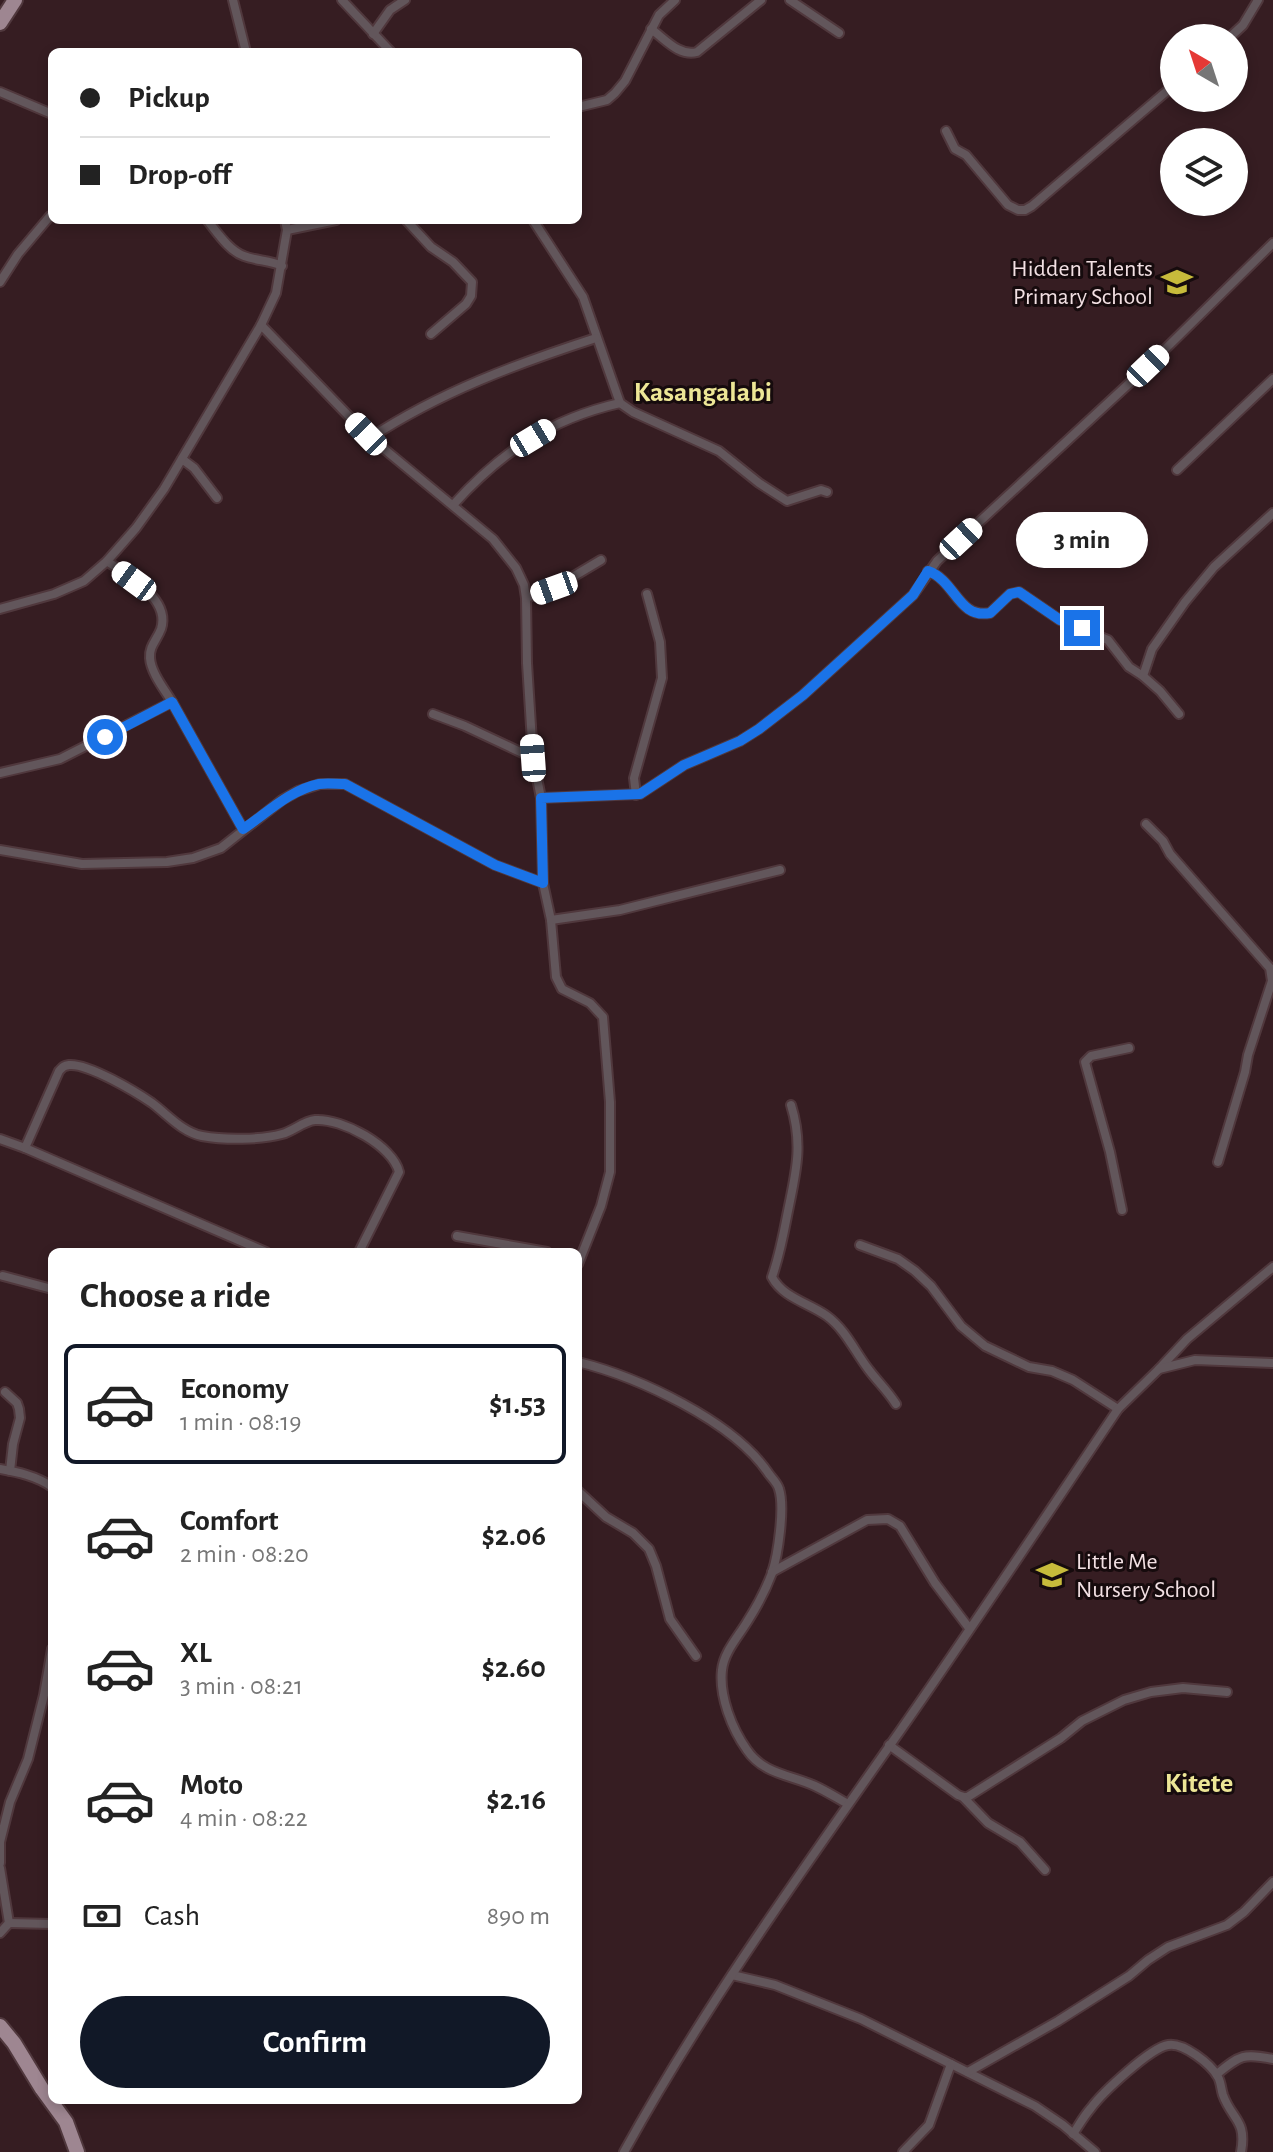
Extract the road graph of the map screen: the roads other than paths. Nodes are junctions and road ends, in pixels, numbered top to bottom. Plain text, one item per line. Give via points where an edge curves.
1 (15, 0) edge
2 (233, 0) edge
3 (342, 0) edge
4 (405, 0) edge
5 (675, 0) edge
6 (761, 0) edge
7 (790, 0) edge
8 (1258, 0) edge
9 (0, 23) edge
10 (1244, 24) edge
11 (651, 29) junction
12 (839, 33) dead end
13 (373, 34) junction
14 (245, 48) edge
15 (387, 48) edge
16 (0, 92) edge
17 (1160, 97) edge
18 (582, 106) edge
19 (48, 112) edge
20 (946, 131) dead end
21 (48, 218) edge
22 (210, 224) edge
23 (286, 224) edge
24 (316, 224) edge
25 (410, 224) edge
26 (536, 224) edge
27 (287, 230) junction
28 (1273, 243) edge
29 (282, 266) junction
30 (0, 282) edge
31 (261, 325) junction
32 (431, 334) dead end
33 (596, 338) junction
34 (1273, 379) edge
35 (620, 403) junction
36 (370, 438) junction
37 (182, 459) junction
38 (1177, 470) dead end
39 (827, 492) dead end
40 (217, 498) dead end
41 (453, 505) junction
42 (1273, 513) edge
43 (601, 560) dead end
44 (107, 561) junction
45 (928, 571) junction
46 (647, 594) dead end
47 (526, 598) junction
48 (0, 609) edge
49 (1143, 676) junction
50 (172, 702) junction
51 (433, 714) dead end
52 (1179, 714) dead end
53 (533, 758) junction
54 (0, 773) edge
55 (636, 795) junction
56 (541, 798) junction
57 (1146, 824) dead end
58 (243, 829) junction
59 (0, 850) edge
60 (780, 870) dead end
61 (543, 883) junction
62 (551, 920) junction
63 (1129, 1048) dead end
64 (791, 1105) dead end
65 (0, 1139) edge
66 (25, 1148) junction
67 (1218, 1162) dead end
68 (1122, 1210) dead end
69 (457, 1236) dead end
70 (860, 1245) dead end
71 (257, 1248) edge
72 (361, 1248) edge
73 (524, 1248) edge
74 (582, 1251) edge
75 (1273, 1267) edge
76 (3, 1276) dead end
77 (48, 1288) edge
78 (582, 1363) edge
79 (1273, 1363) edge
80 (1159, 1369) junction
81 (5, 1392) dead end
82 (896, 1404) dead end
83 (1118, 1409) junction
84 (0, 1469) edge
85 (10, 1471) junction
86 (48, 1484) edge
87 (582, 1495) edge
88 (772, 1572) junction
89 (969, 1628) junction
90 (696, 1656) dead end
91 (48, 1672) edge
92 (1227, 1692) dead end
93 (889, 1745) junction
94 (962, 1796) junction
95 (848, 1804) junction
96 (0, 1866) edge
97 (1045, 1870) dead end
98 (1273, 1882) edge
99 (9, 1923) junction
100 (48, 1924) edge
101 (0, 1933) edge
102 (732, 1975) junction
103 (0, 2026) edge
104 (1273, 2059) edge
105 (951, 2064) junction
106 (968, 2072) junction
107 (1217, 2074) junction
108 (47, 2088) edge
109 (56, 2104) edge
110 (1073, 2134) junction
111 (77, 2152) edge
112 (624, 2152) edge
113 (903, 2152) edge
114 (1095, 2152) edge
115 (1241, 2152) edge

1 - 9 main road
2 - 14 street
3 - 13 street
4 - 13 street via 390,10
5 - 11 street
6 - 11 street via 690,54
7 - 12 street
8 - 10 street
11 - 18 street via 615,93
13 - 15 street
16 - 19 street
17 - 20 street via 1025,210 1008,205 955,149
21 - 30 street
22 - 29 street via 242,256
23 - 27 street
24 - 27 street
25 - 32 street via 472,282 466,304
26 - 33 street via 583,297
27 - 29 street
28 - 45 street
29 - 31 street
31 - 36 street
31 - 37 street
33 - 35 street
33 - 36 street via 448,393
34 - 38 street
35 - 39 street via 719,451 787,501
35 - 41 street via 561,421 506,454
36 - 41 street
37 - 40 street
37 - 44 street
41 - 47 street via 505,552
42 - 49 street via 1185,602 1152,649
43 - 47 street
44 - 48 street via 71,587
44 - 50 street via 157,602 161,629 150,661
45 - 49 street via 942,577 977,613 990,613 1019,592 1060,620 1108,640
45 - 55 street via 913,595 770,721
46 - 55 street via 660,642 662,678 634,778
47 - 53 street
49 - 52 street
50 - 54 street via 60,759
50 - 58 street
51 - 53 street
53 - 56 street
55 - 56 street
56 - 61 street
57 - 67 street via 1270,968 1272,981
58 - 59 street via 221,848 167,862 82,864
58 - 61 street via 298,791 345,784 495,865
60 - 62 street via 648,904
61 - 62 street
62 - 74 street via 556,977 562,989 590,1003 603,1017 610,1172
63 - 68 street via 1085,1062
64 - 82 street via 798,1134 797,1167 772,1277 785,1292 829,1317
65 - 66 street
66 - 71 street
66 - 72 street via 59,1071 71,1065 125,1086 193,1134 281,1135 312,1120 329,1121 371,1138 397,1164 399,1172
69 - 73 street
70 - 83 street via 915,1271 985,1346 1073,1380
75 - 80 street
76 - 77 street
78 - 88 street via 702,1415 736,1437 763,1464 779,1489 781,1524
79 - 80 street via 1195,1360
80 - 83 street
81 - 85 street via 19,1409
83 - 89 street
84 - 85 street
85 - 86 street
87 - 90 street via 649,1549 670,1619
88 - 89 street via 867,1520 888,1519 900,1526
88 - 95 street via 722,1666 721,1688 747,1751 762,1766
89 - 93 street
91 - 96 street via 28,1759 0,1842
92 - 94 street via 1183,1688 1124,1700
93 - 94 street
93 - 95 street
94 - 97 street via 988,1823 1020,1842
95 - 102 street
96 - 99 street
98 - 106 street via 1227,1925 1168,1947 1058,2021
99 - 100 street
99 - 101 street
102 - 105 street via 775,1985 861,2019
102 - 112 street
103 - 108 main road
104 - 107 street via 1243,2057
105 - 106 street
105 - 113 street via 929,2125
106 - 110 street via 1035,2106
107 - 110 street via 1182,2045 1159,2047 1092,2106
107 - 115 street via 1240,2123
109 - 111 main road
110 - 114 street

